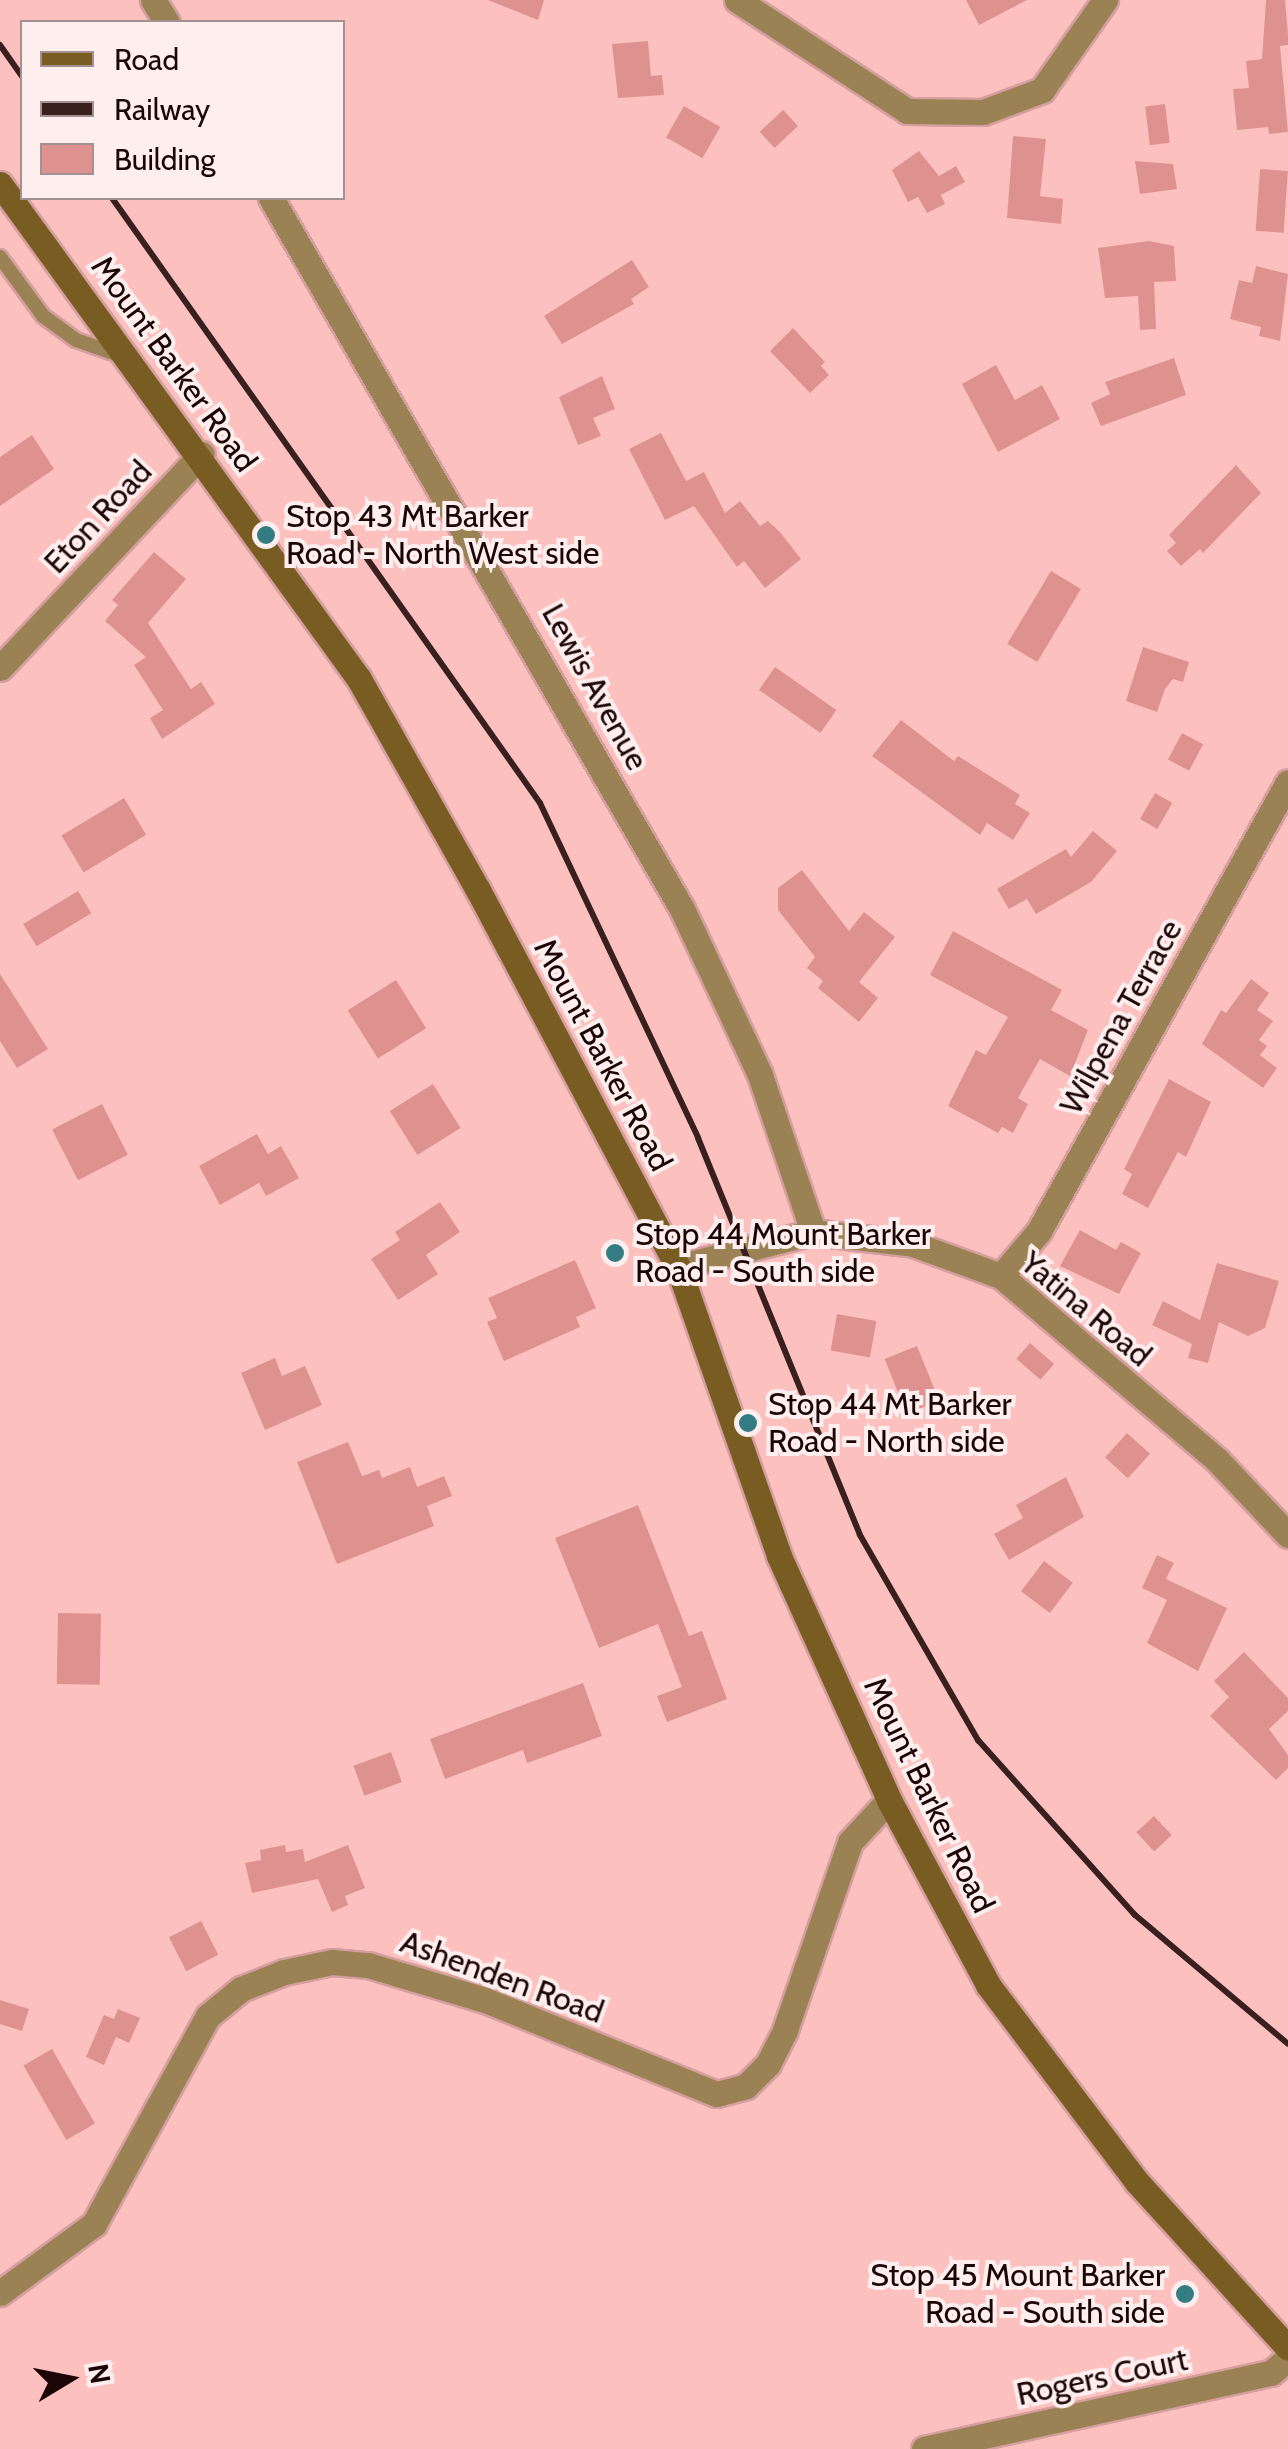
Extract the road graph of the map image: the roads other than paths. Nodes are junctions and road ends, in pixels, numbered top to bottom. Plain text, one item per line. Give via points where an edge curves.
1 (737, 0) edge
2 (1105, 0) edge
3 (0, 184) edge
4 (272, 200) edge
5 (0, 257) edge
6 (130, 358) junction
7 (202, 454) junction
8 (0, 668) edge
9 (1288, 782) edge
10 (814, 1232) junction
11 (678, 1268) junction
12 (1001, 1276) junction
13 (1288, 1534) edge
14 (890, 1800) junction
15 (0, 2293) edge
16 (1288, 2348) edge
17 (1288, 2358) edge
18 (924, 2449) edge

1 - 2 street via 907,111 983,112 1042,90
3 - 6 main road, Mount Barker Road
4 - 10 street, Lewis Avenue via 682,909 760,1075
5 - 6 lane via 43,316 76,340
6 - 7 main road, Mount Barker Road
7 - 8 street, Eton Road
7 - 11 main road, Mount Barker Road via 359,679
9 - 12 street, Wilpena Terrace via 1039,1232
10 - 11 street, Yatina Road
10 - 12 street, Yatina Road via 913,1244
11 - 14 main road, Mount Barker Road via 779,1556
12 - 13 street, Yatina Road via 1218,1461
14 - 15 street, Ashenden Road via 850,1842 785,2030 768,2064 746,2086 717,2094 485,2000 368,1964 332,1962 284,1972 241,1989 208,2016 94,2224
14 - 16 main road, Mount Barker Road via 988,1984 1137,2182
17 - 18 street, Rogers Court via 1271,2373

